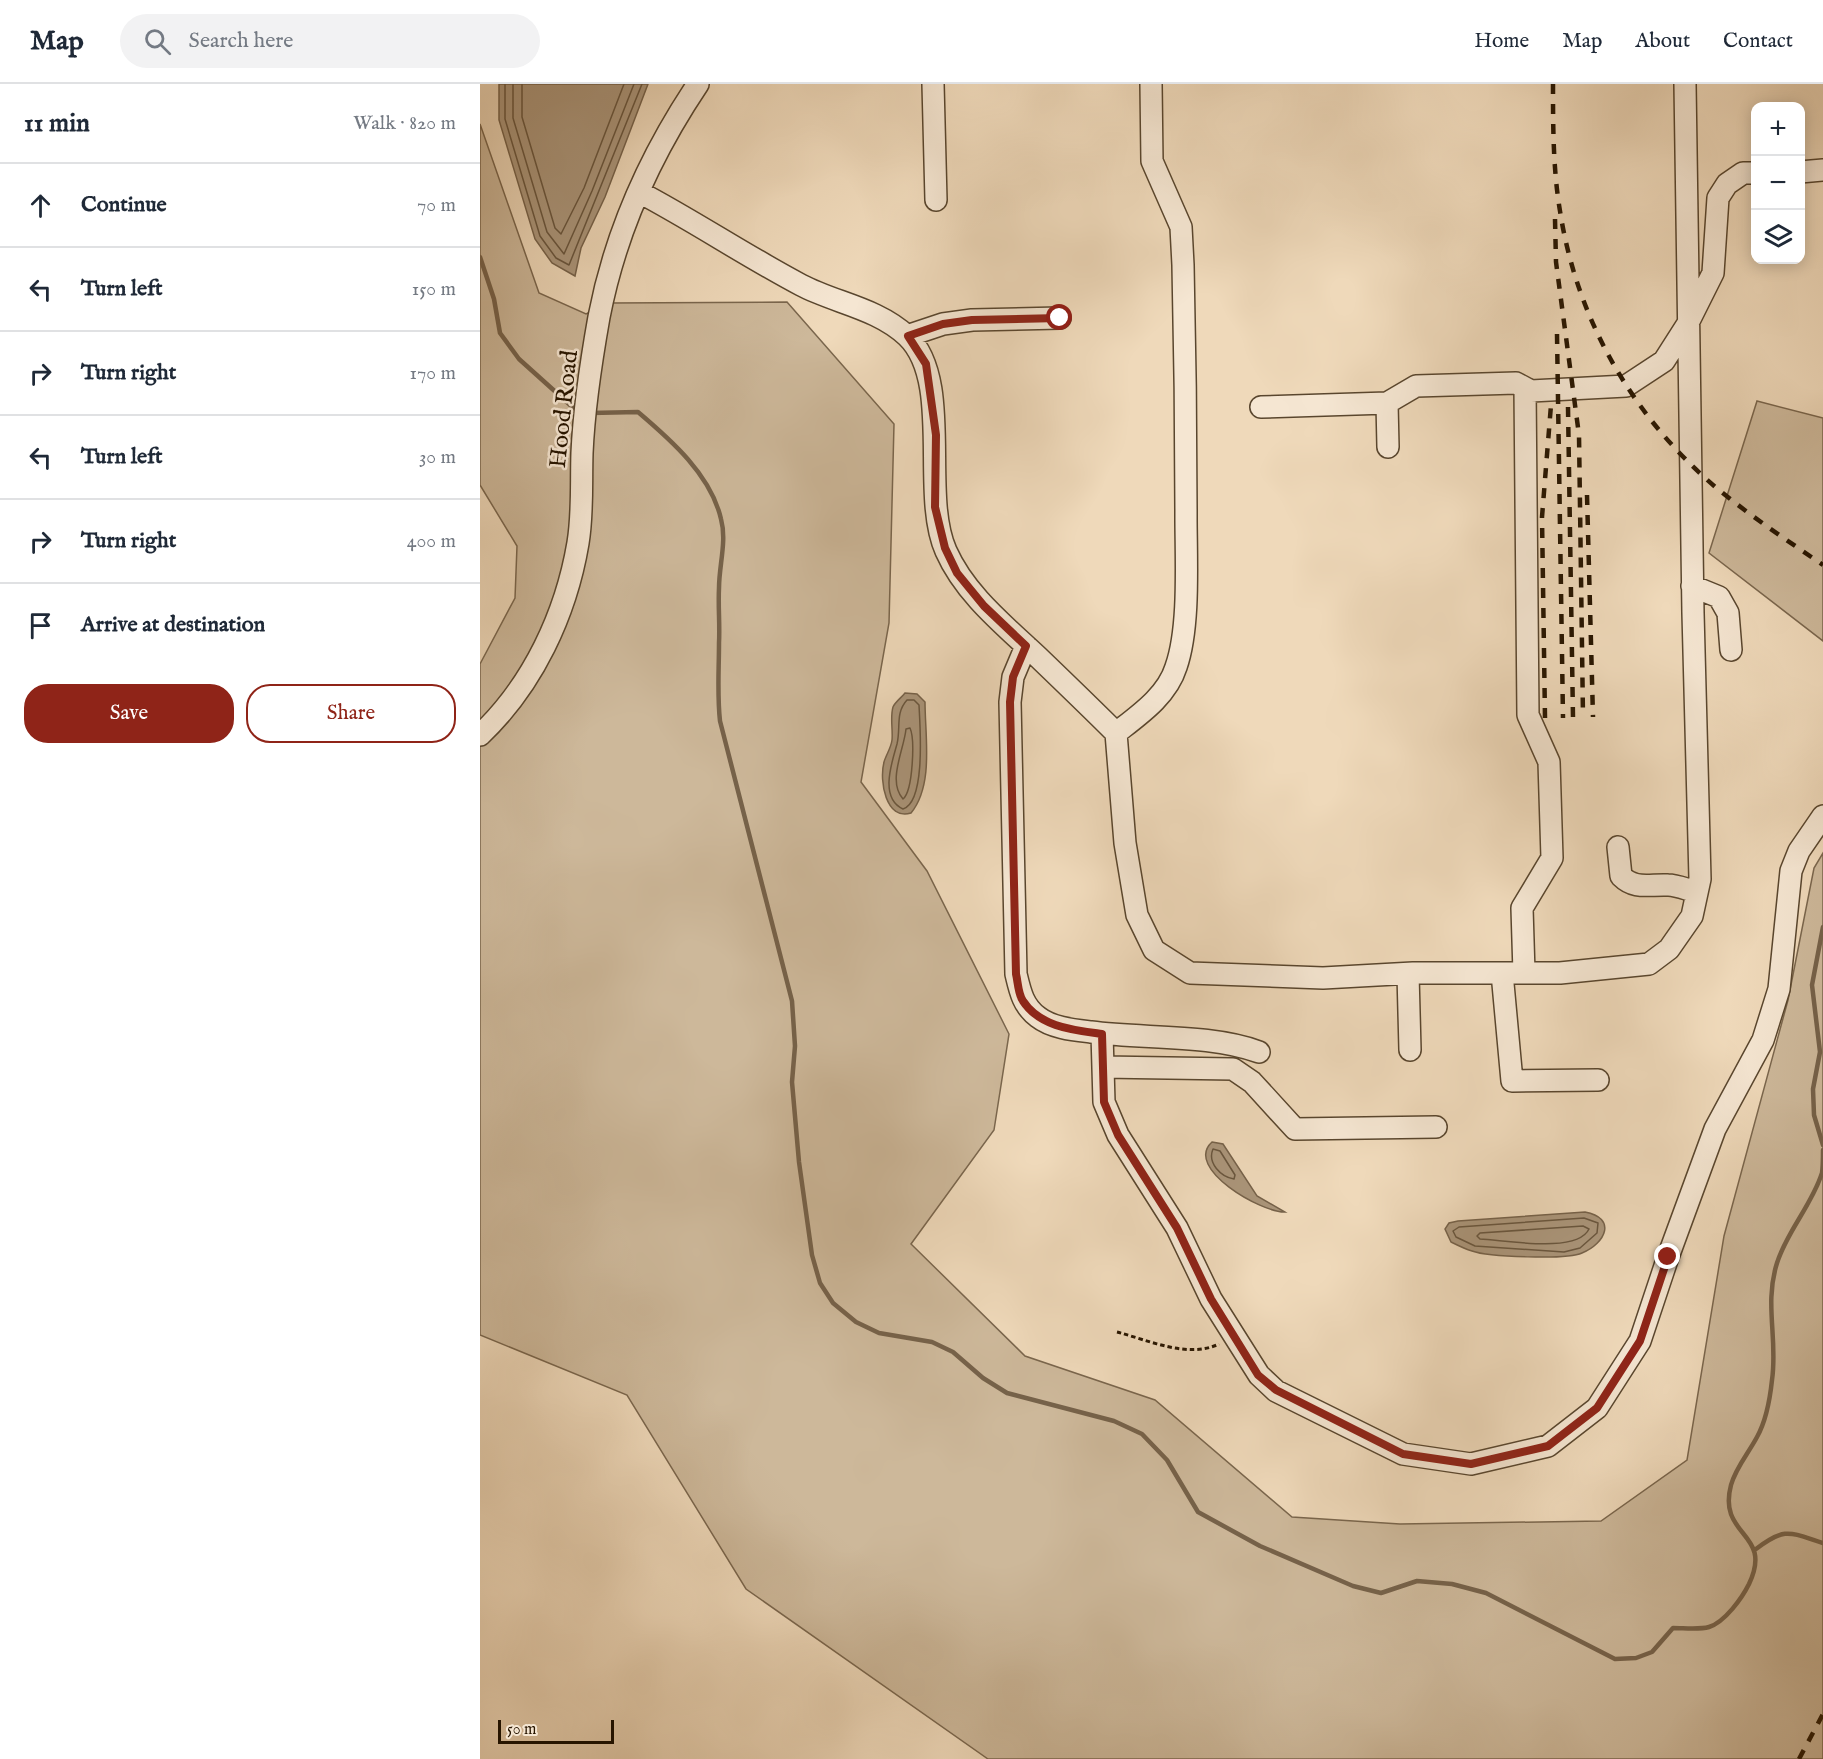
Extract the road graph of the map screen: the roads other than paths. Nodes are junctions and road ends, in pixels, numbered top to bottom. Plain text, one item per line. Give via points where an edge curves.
1 (698, 84) edge
2 (933, 84) edge
3 (1151, 84) edge
4 (1685, 84) edge
5 (1823, 170) edge
6 (1805, 172) edge
7 (1751, 173) edge
8 (639, 192) junction
9 (936, 200) dead end
10 (1060, 318) dead end
11 (1687, 325) junction
12 (908, 336) junction
13 (1525, 388) junction
14 (1387, 404) junction
15 (1261, 406) dead end
16 (1388, 447) dead end
17 (1692, 586) junction
18 (1026, 646) junction
19 (1731, 650) dead end
20 (1116, 733) junction
21 (480, 735) edge
22 (1823, 816) edge
23 (1618, 847) dead end
24 (1697, 892) junction
25 (1502, 973) junction
26 (1524, 973) junction
27 (1408, 974) junction
28 (1102, 1034) junction
29 (1410, 1050) dead end
30 (1259, 1052) dead end
31 (1103, 1067) junction
32 (1599, 1080) dead end
33 (1436, 1127) dead end

1 - 8 street, Hood Road via 660,147
2 - 9 street
3 - 20 street via 1152,161 1180,227 1182,246 1186,544 1183,640 1167,687 1146,710
4 - 11 street
5 - 6 street
7 - 11 street via 1743,173 1727,184 1718,198 1713,273
8 - 12 street via 802,286 874,314
8 - 21 street, Hood Road via 609,274 599,316 587,395 578,543 561,609 528,676
10 - 12 street via 972,320 943,324
11 - 13 street via 1664,361 1626,386 1531,391
11 - 17 street
12 - 18 street via 926,364 936,435 935,507 945,548 957,573 984,606
13 - 14 street via 1516,383 1416,386
13 - 26 street via 1528,715 1549,762 1552,858 1522,908
14 - 15 street
14 - 16 street
17 - 19 street via 1719,597 1728,613
17 - 24 street via 1700,879
18 - 20 street
18 - 28 street via 1013,677 1010,702 1016,974 1022,999 1039,1018 1066,1029
20 - 27 street via 1125,843 1137,915 1154,950 1190,973 1323,978
22 - 31 street via 1799,851 1791,871 1779,989 1763,1040 1716,1129 1640,1341 1597,1408 1548,1446 1471,1464 1403,1454 1276,1390 1258,1375 1211,1299 1177,1228 1118,1135 1104,1102
23 - 24 street via 1621,876 1628,883 1670,885
24 - 26 street via 1692,916 1669,949 1648,964
25 - 26 street
25 - 27 street
25 - 32 street via 1512,1081
27 - 29 street
28 - 30 street via 1237,1044
28 - 31 street
31 - 33 street via 1233,1069 1252,1082 1295,1129

